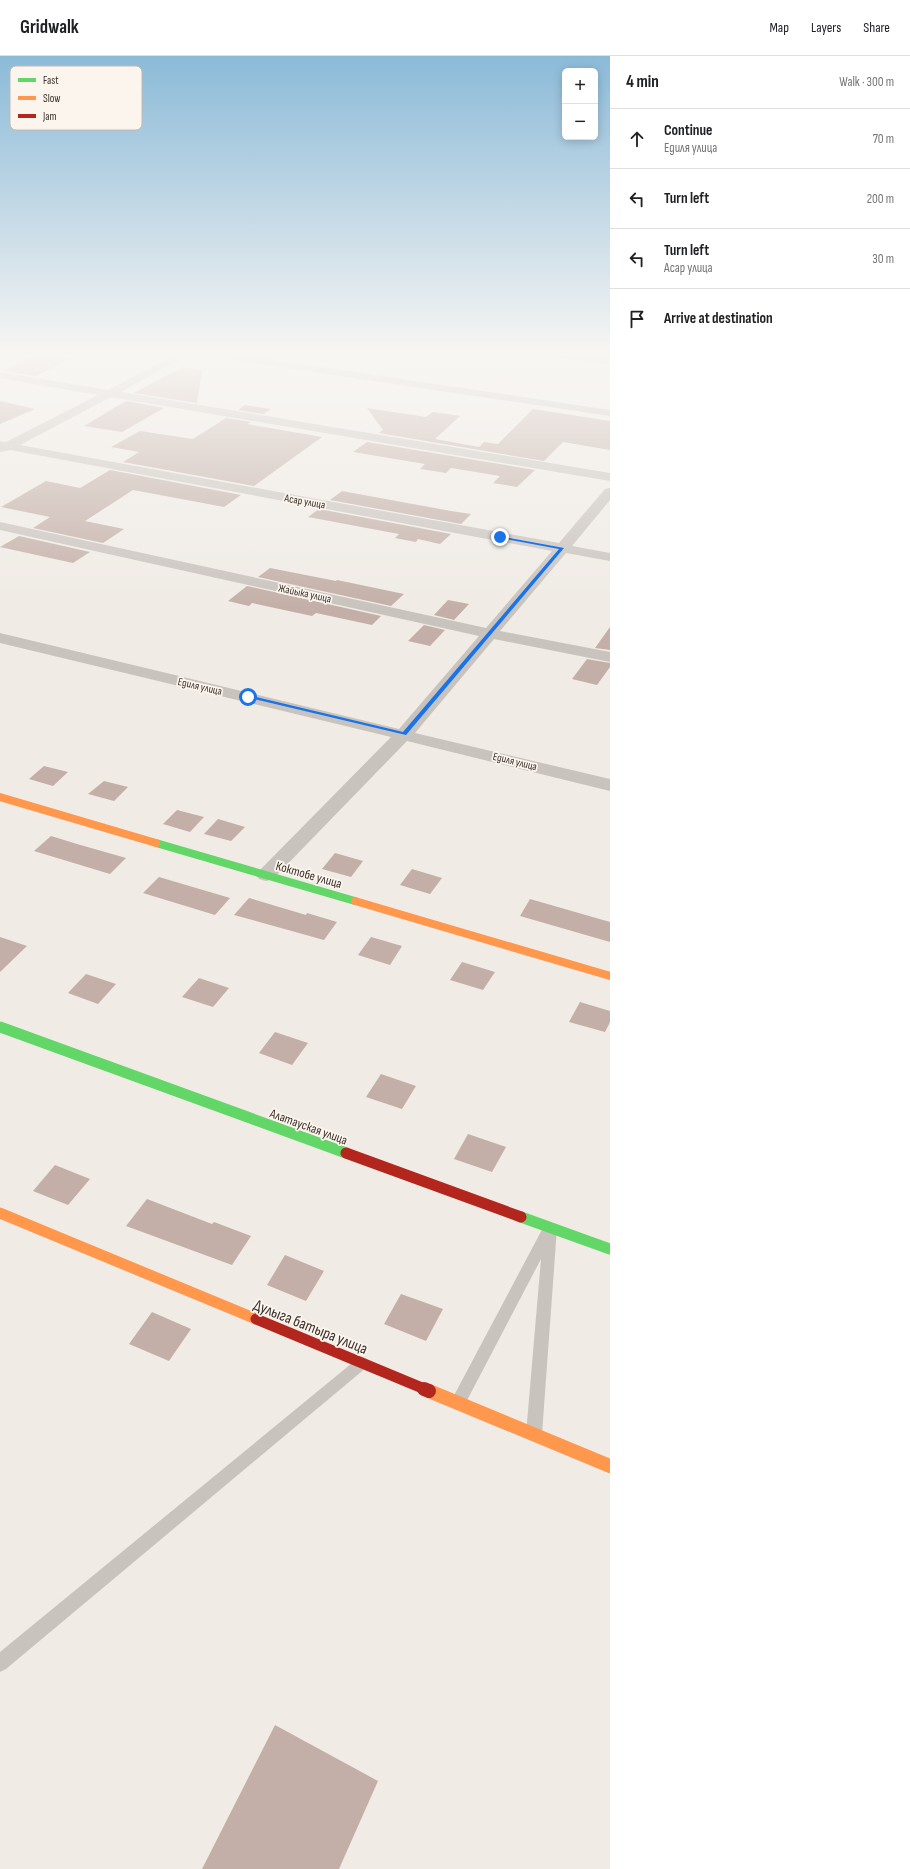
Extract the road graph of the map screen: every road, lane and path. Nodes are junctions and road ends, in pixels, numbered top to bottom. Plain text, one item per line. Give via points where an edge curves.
1 (17, 440) edge
2 (384, 440) edge
3 (2, 447) edge
4 (610, 477) edge
5 (610, 492) edge
6 (0, 526) edge
7 (562, 548) junction
8 (610, 557) edge
9 (489, 633) junction
10 (0, 638) edge
11 (610, 657) edge
12 (404, 734) junction
13 (610, 785) edge
14 (0, 797) edge
15 (266, 875) junction
16 (610, 976) edge
17 (0, 1027) edge
18 (0, 1214) edge
19 (550, 1228) junction
20 (610, 1250) edge
21 (362, 1363) junction
22 (458, 1403) junction
23 (534, 1434) junction
24 (610, 1466) edge
25 (0, 1663) edge

1 - 3 street
2 - 4 street
3 - 7 street, Асар улица
5 - 7 street
6 - 9 street, Жайыка улица
7 - 8 street, Асар улица
7 - 9 street
9 - 11 street, Жайыка улица
9 - 12 street
10 - 12 street, Едиля улица
12 - 13 street, Едиля улица
12 - 15 street
14 - 15 street, Коктобе улица
15 - 16 street, Коктобе улица
17 - 19 street, Алатауская улица
18 - 21 street, Дулыга батыра улица
19 - 20 street, Алатауская улица
19 - 22 lane
19 - 23 lane
21 - 22 street, Дулыга батыра улица
21 - 25 lane
22 - 23 street, Дулыга батыра улица
23 - 24 street, Дулыга батыра улица

